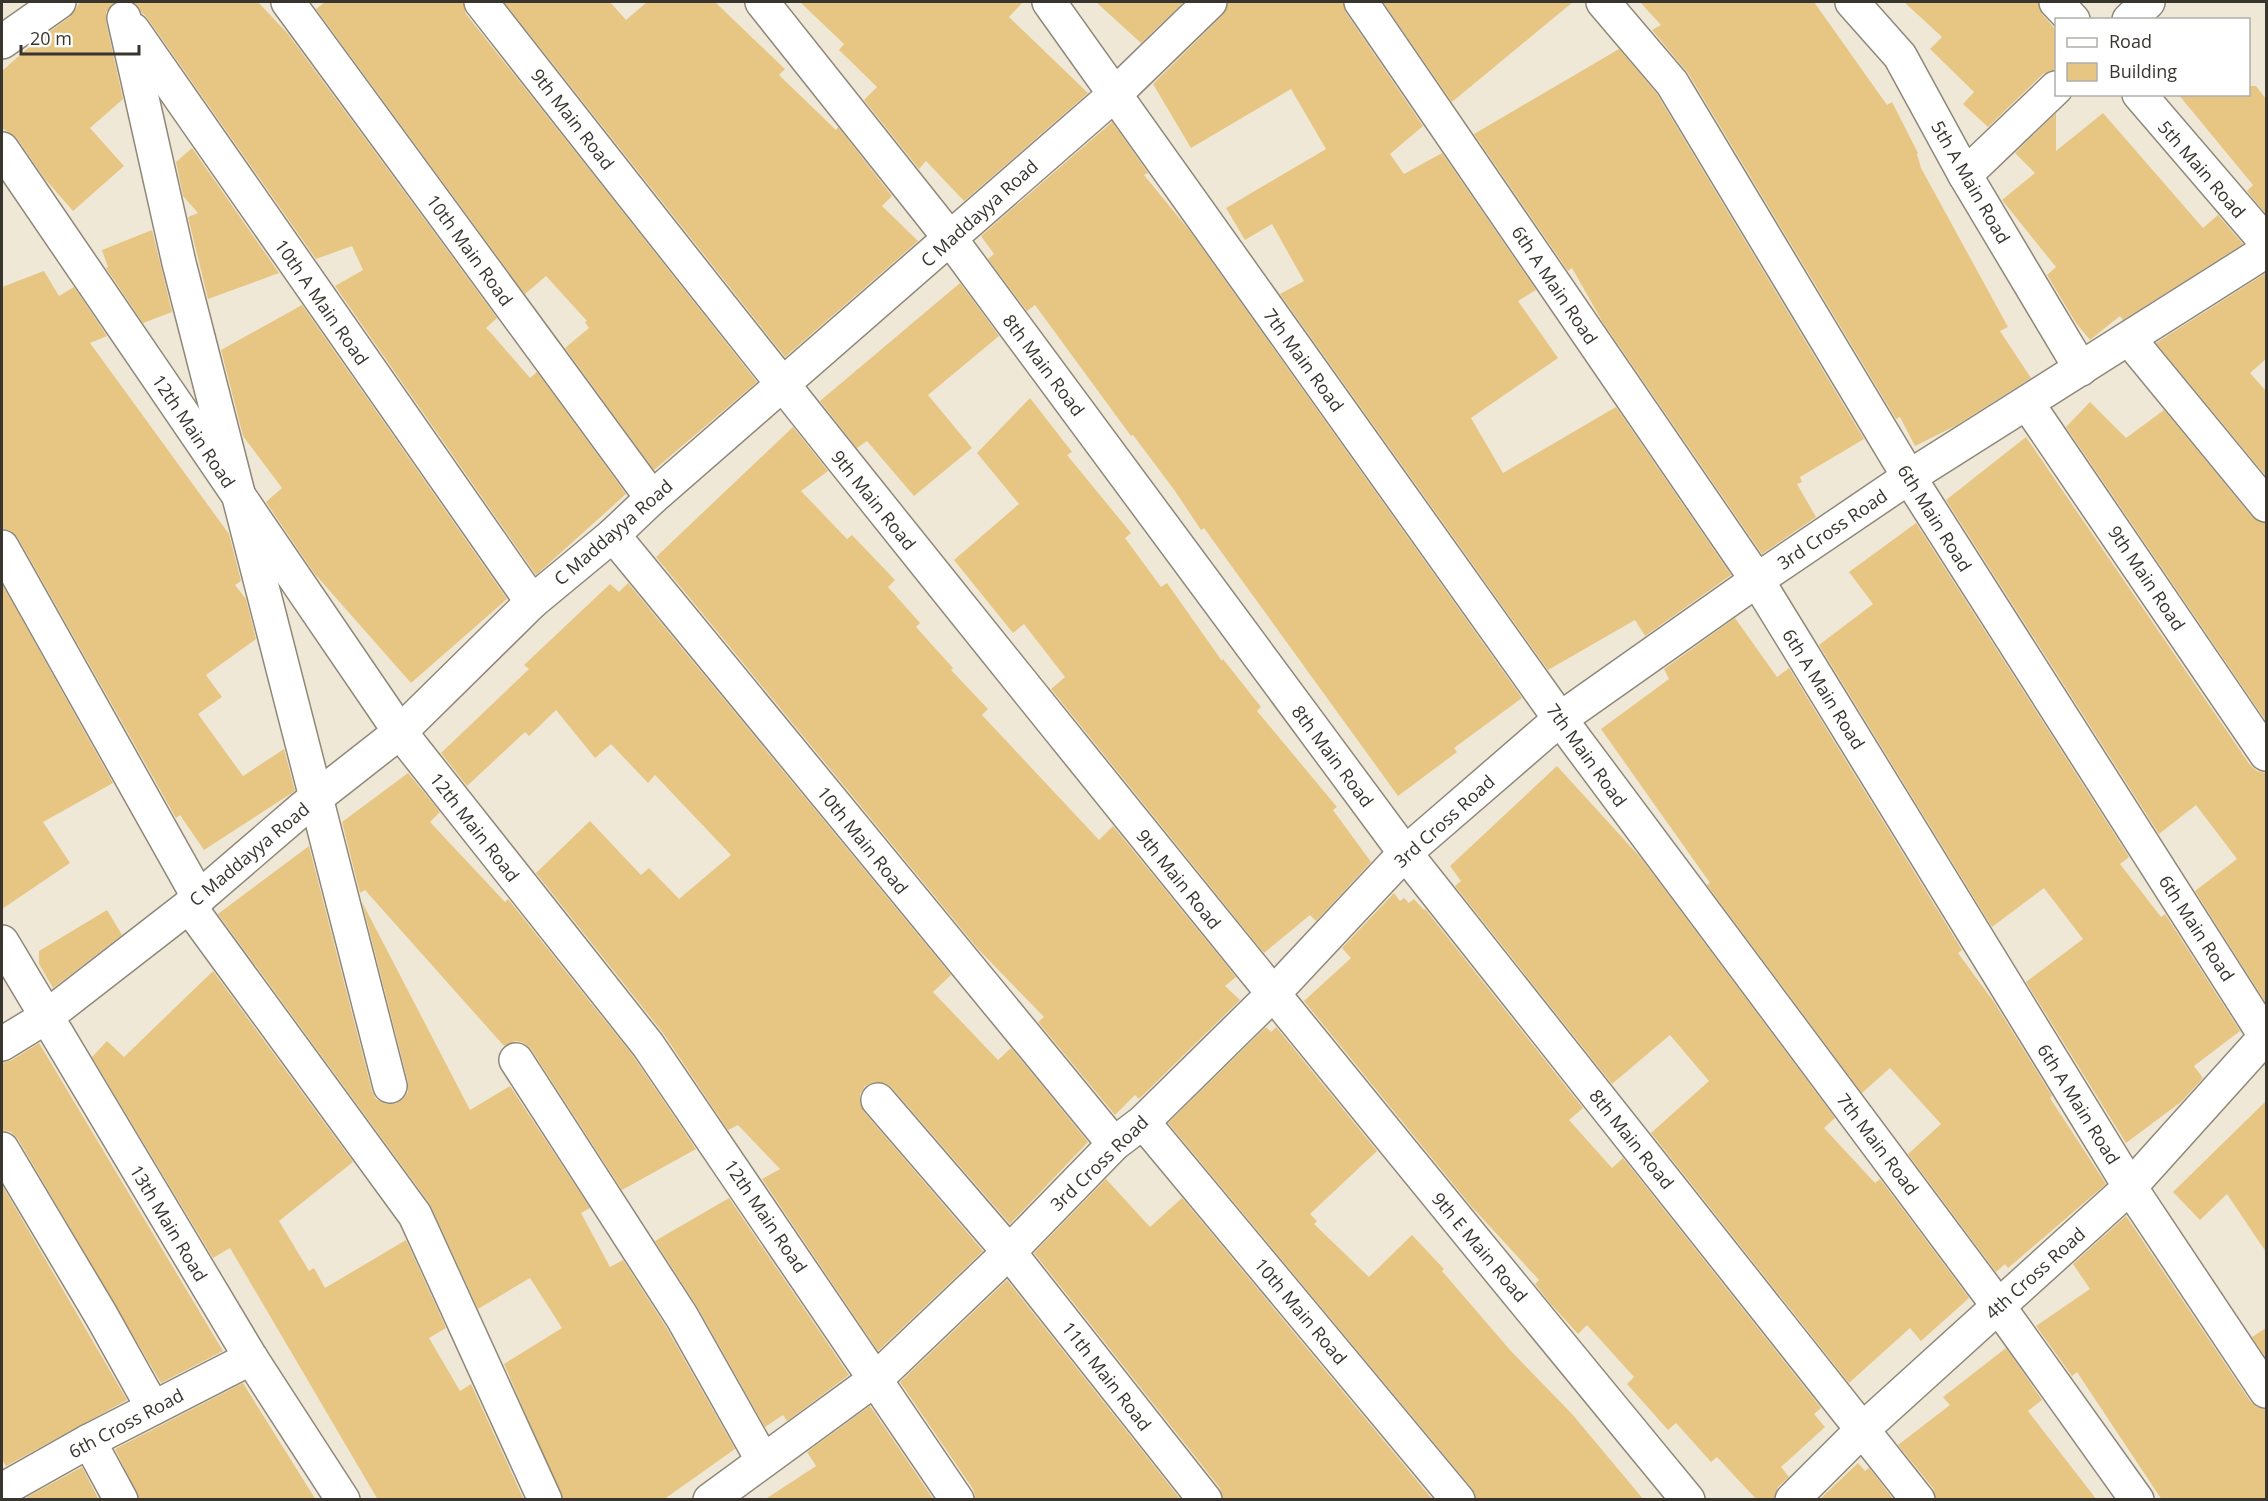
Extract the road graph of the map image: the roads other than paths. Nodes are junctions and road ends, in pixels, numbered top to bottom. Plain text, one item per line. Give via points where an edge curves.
1 (59, 2) edge
2 (288, 2) edge
3 (481, 2) edge
4 (762, 2) edge
5 (1049, 2) edge
6 (1210, 2) edge
7 (1361, 2) edge
8 (1603, 2) edge
9 (1852, 2) edge
10 (2056, 2) edge
11 (2148, 2) edge
12 (119, 10) edge
13 (2071, 18) edge
14 (2131, 18) edge
15 (2, 42) edge
16 (2055, 89) edge
17 (1114, 95) junction
18 (2141, 96) edge
19 (2, 149) edge
20 (1965, 175) junction
21 (949, 237) junction
22 (2266, 242) edge
23 (2266, 251) edge
24 (2130, 340) junction
25 (2081, 369) junction
26 (782, 386) junction
27 (2026, 403) junction
28 (1909, 477) junction
29 (652, 498) junction
30 (240, 499) junction
31 (2266, 505) edge
32 (613, 535) junction
33 (2, 547) edge
34 (1757, 579) junction
35 (532, 602) junction
36 (1560, 719) junction
37 (400, 732) junction
38 (2266, 754) edge
39 (318, 796) junction
40 (1405, 853) junction
41 (194, 902) junction
42 (2, 942) edge
43 (1272, 995) junction
44 (46, 1017) junction
45 (2266, 1036) edge
46 (2, 1044) edge
47 (516, 1060) dead end
48 (390, 1086) dead end
49 (878, 1100) dead end
50 (1143, 1122) junction
51 (1114, 1144) junction
52 (2, 1149) edge
53 (2130, 1187) junction
54 (1009, 1252) junction
55 (1999, 1307) junction
56 (251, 1358) junction
57 (877, 1378) junction
58 (2266, 1391) edge
59 (153, 1408) junction
60 (1863, 1429) junction
61 (88, 1441) junction
62 (763, 1461) junction
63 (2, 1490) edge
64 (121, 1500) edge
65 (343, 1500) edge
66 (544, 1500) edge
67 (710, 1500) edge
68 (957, 1500) edge
69 (1205, 1500) edge
70 (1458, 1500) edge
71 (1688, 1500) edge
72 (1792, 1500) edge
73 (1918, 1500) edge
74 (2137, 1500) edge

1 - 15 street
2 - 29 street, 10th Main Road
3 - 26 street, 9th Main Road
4 - 21 street, 8th Main Road
5 - 17 street, 7th Main Road
6 - 17 street, C Maddayya Road
7 - 34 street, 6th A Main Road
8 - 28 street, 6th Main Road via 1672,83
9 - 20 street, 5th A Main Road via 1900,56
10 - 13 street
11 - 14 street
12 - 30 street
12 - 35 street, 10th A Main Road
16 - 20 street
17 - 21 street, C Maddayya Road
17 - 36 street, 7th Main Road
18 - 22 street, 5th Main Road
19 - 30 street, 12th Main Road
20 - 25 street, 5th A Main Road
21 - 26 street, C Maddayya Road
21 - 40 street, 8th Main Road
23 - 24 street, 3rd Cross Road
24 - 25 street, 3rd Cross Road
24 - 31 street
25 - 27 street, 3rd Cross Road
26 - 29 street, C Maddayya Road
26 - 43 street, 9th Main Road
27 - 28 street, 3rd Cross Road
27 - 38 street, 9th Main Road
28 - 34 street, 3rd Cross Road
28 - 45 street, 6th Main Road
29 - 32 street, C Maddayya Road
30 - 37 street, 12th Main Road
30 - 39 street
32 - 35 street, C Maddayya Road
32 - 51 street, 10th Main Road
33 - 41 street
34 - 36 street, 3rd Cross Road
34 - 53 street, 6th A Main Road
35 - 37 street, C Maddayya Road
36 - 40 street, 3rd Cross Road
36 - 55 street, 7th Main Road
37 - 39 street, C Maddayya Road
37 - 57 street, 12th Main Road via 648,1045
39 - 41 street, C Maddayya Road
39 - 48 street
40 - 43 street, 3rd Cross Road
40 - 60 street, 8th Main Road
41 - 44 street, C Maddayya Road
41 - 66 street via 415,1215
42 - 44 street, 13th Main Road
43 - 50 street, 3rd Cross Road
43 - 71 street, 9th E Main Road
44 - 46 street, C Maddayya Road
44 - 56 street, 13th Main Road
45 - 53 street, 4th Cross Road
47 - 62 street via 682,1317
49 - 54 street, 11th Main Road
50 - 51 street, 3rd Cross Road
50 - 70 street, 10th Main Road
51 - 54 street, 3rd Cross Road
52 - 59 street
53 - 55 street, 4th Cross Road
53 - 58 street, 6th A Main Road
54 - 57 street, 3rd Cross Road
54 - 69 street, 11th Main Road
55 - 60 street, 4th Cross Road
55 - 74 street, 7th Main Road
56 - 59 street, 6th Cross Road
56 - 65 street, 13th Main Road
57 - 62 street, 3rd Cross Road
57 - 68 street, 12th Main Road
59 - 61 street, 6th Cross Road
60 - 72 street, 4th Cross Road
60 - 73 street, 8th Main Road
61 - 63 street, 6th Cross Road
61 - 64 street
62 - 67 street, 3rd Cross Road

